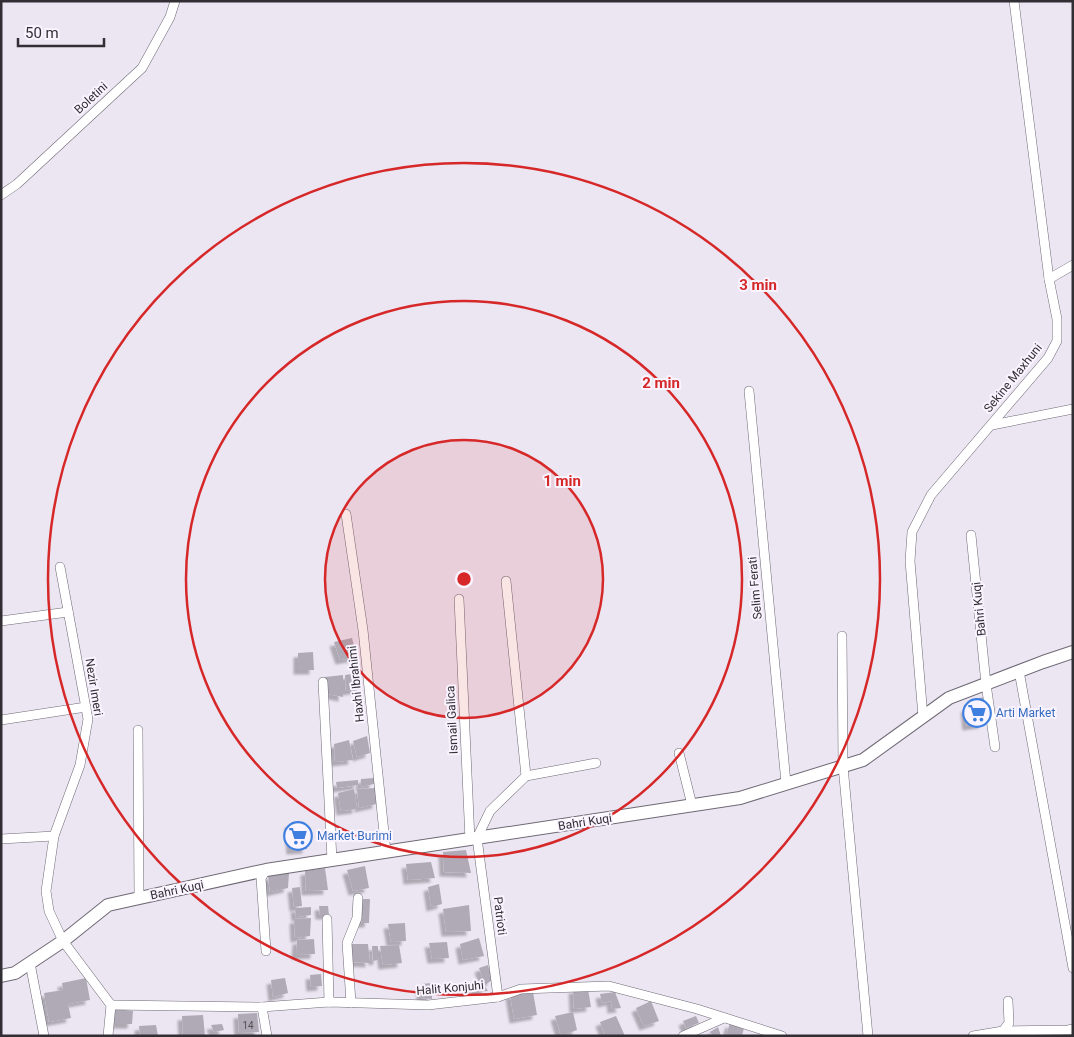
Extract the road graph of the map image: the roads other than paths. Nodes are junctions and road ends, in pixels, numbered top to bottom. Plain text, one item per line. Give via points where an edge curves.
1 (175, 1) edge
2 (1014, 1) edge
3 (1, 195) edge
4 (1073, 265) edge
5 (1049, 279) junction
6 (749, 391) dead end
7 (1073, 409) edge
8 (992, 424) junction
9 (346, 514) dead end
10 (971, 535) dead end
11 (60, 567) dead end
12 (506, 580) dead end
13 (459, 598) dead end
14 (68, 612) junction
15 (1, 621) edge
16 (842, 636) dead end
17 (1073, 652) edge
18 (1019, 671) junction
19 (323, 682) dead end
20 (986, 684) junction
21 (86, 707) junction
22 (923, 716) junction
23 (1, 720) edge
24 (138, 730) dead end
25 (995, 747) dead end
26 (678, 753) dead end
27 (596, 763) dead end
28 (843, 766) junction
29 (526, 776) junction
30 (786, 784) junction
31 (692, 805) junction
32 (54, 836) junction
33 (1, 839) edge
34 (474, 839) junction
35 (386, 852) junction
36 (332, 860) junction
37 (266, 870) junction
38 (140, 898) junction
39 (358, 898) dead end
40 (327, 919) dead end
41 (63, 941) junction
42 (266, 951) dead end
43 (30, 963) junction
44 (1073, 968) edge
45 (1, 976) edge
46 (498, 997) junction
47 (328, 1002) junction
48 (351, 1002) junction
49 (1008, 1002) dead end
50 (111, 1005) junction
51 (262, 1007) junction
52 (724, 1018) junction
53 (1073, 1029) edge
54 (1003, 1031) junction
55 (44, 1036) edge
56 (108, 1036) edge
57 (266, 1036) edge
58 (683, 1036) edge
59 (782, 1036) edge
60 (868, 1036) edge
61 (973, 1036) edge

1 - 3 street, Boletini via 170,17 142,68 17,184
2 - 5 street, Sekine Maxhuni
4 - 5 street
5 - 8 street, Sekine Maxhuni via 1058,318 1057,341 1048,358
6 - 30 street, Selim Ferati
7 - 8 street
8 - 22 street, Sekine Maxhuni via 931,495 912,532 910,561
9 - 35 street, Haxhi Ibrahimi via 363,630
10 - 20 street, Bahri Kuqi
11 - 14 street, Nezir Imeri
12 - 29 street
13 - 34 street, Ismail Galica
14 - 15 street
14 - 21 street, Nezir Imeri
16 - 28 street
17 - 18 street, Bahri Kuqi
18 - 20 street, Bahri Kuqi
18 - 44 street
19 - 36 street
20 - 22 street, Bahri Kuqi via 949,698
20 - 25 street, Bahri Kuqi
21 - 23 street
21 - 32 street, Nezir Imeri via 88,719 80,764
22 - 28 street, Bahri Kuqi via 863,760
24 - 38 street, Bahri Kuqi
26 - 31 street
27 - 29 street
28 - 30 street, Bahri Kuqi
28 - 60 street
29 - 34 street via 490,811
30 - 31 street, Bahri Kuqi via 740,798
31 - 34 street, Bahri Kuqi
32 - 33 street
32 - 41 street, Nezir Imeri via 46,891 49,911
34 - 35 street, Bahri Kuqi
34 - 46 street, Patrioti
35 - 36 street, Bahri Kuqi
36 - 37 street, Bahri Kuqi
37 - 38 street, Bahri Kuqi
37 - 42 street via 261,878
38 - 41 street, Bahri Kuqi via 108,905
39 - 48 street via 357,918 347,943
40 - 47 street
41 - 43 street, Bahri Kuqi
41 - 50 street, Nezir Imeri
43 - 45 street, Bahri Kuqi via 15,973
43 - 55 street
46 - 48 street, Halit Konjuhi via 428,1005
46 - 52 street, Halit Konjuhi via 521,989 609,986
47 - 48 street, Halit Konjuhi
47 - 51 street, Halit Konjuhi
49 - 54 street via 1009,1023
50 - 51 street, Halit Konjuhi
50 - 56 street
51 - 57 street
52 - 58 street
52 - 59 street, Halit Konjuhi
53 - 54 street
54 - 61 street

